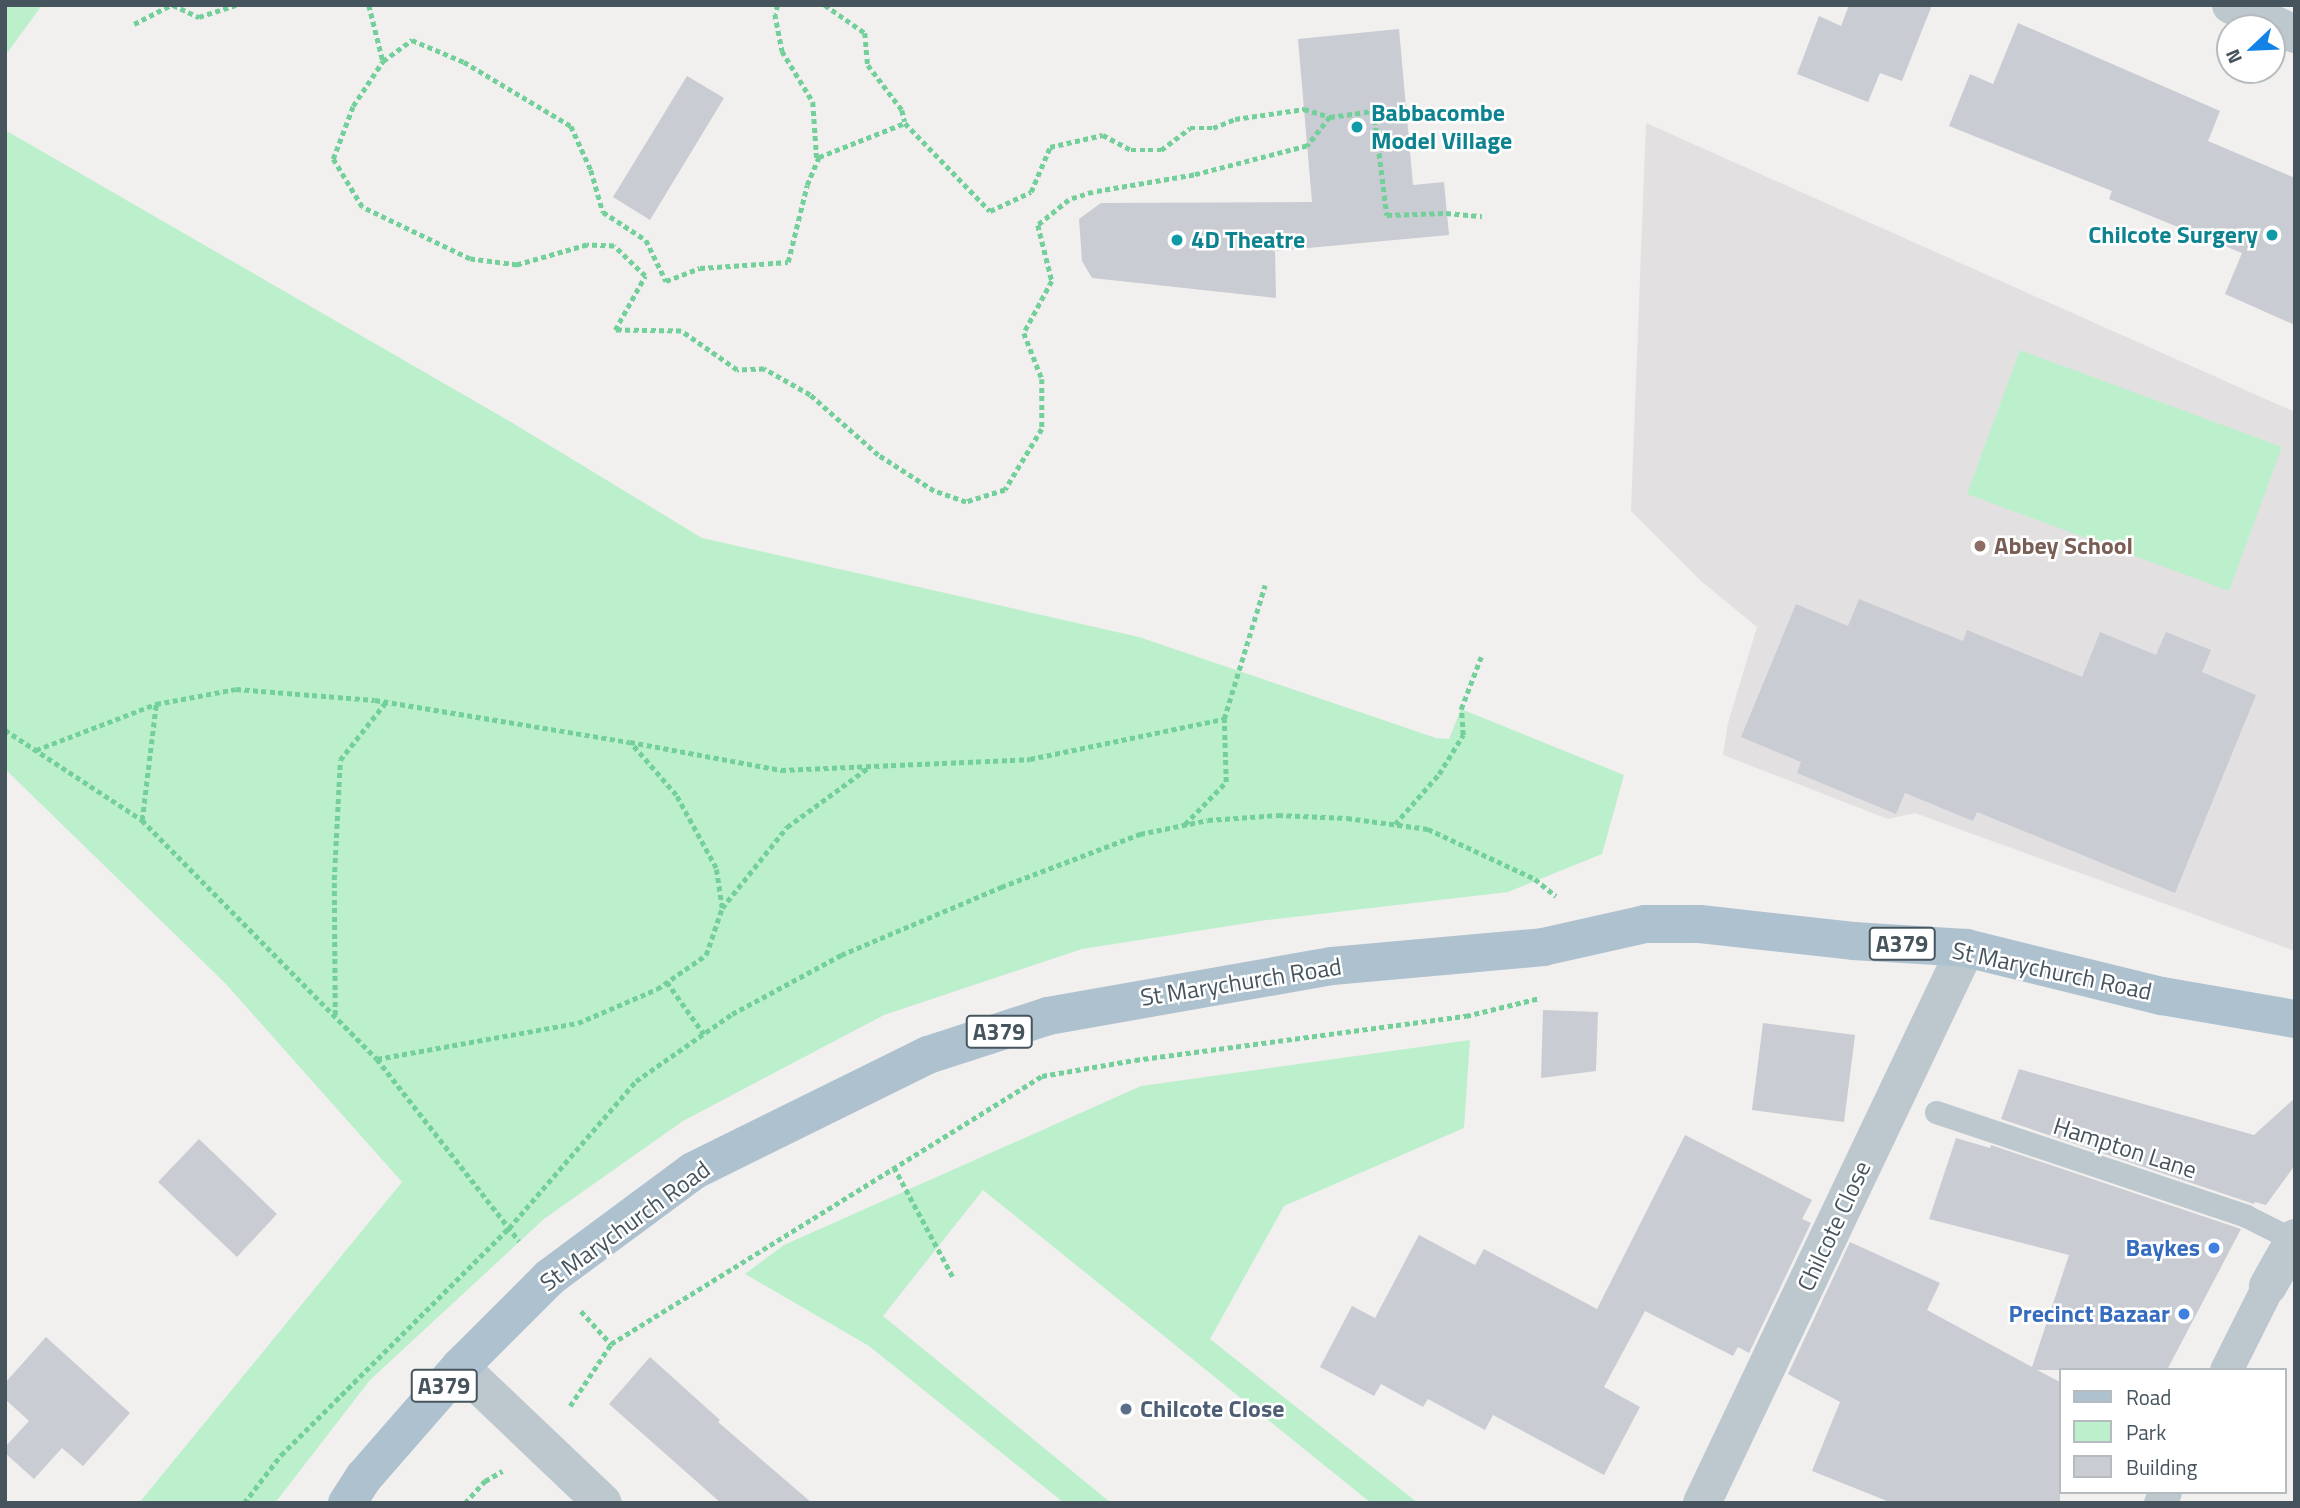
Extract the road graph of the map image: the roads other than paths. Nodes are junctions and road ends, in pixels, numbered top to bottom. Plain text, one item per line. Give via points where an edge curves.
1 (2231, 5) edge
2 (2295, 34) edge
3 (1966, 948) junction
4 (2295, 1018) edge
5 (1936, 1112) dead end
6 (2294, 1239) edge
7 (2267, 1286) joint
8 (460, 1367) junction
9 (2227, 1368) edge
10 (347, 1503) edge
11 (603, 1503) edge
12 (1702, 1503) edge

1 - 2 street
3 - 4 main road, St Marychurch Road / A379 via 2162,996
3 - 8 main road, St Marychurch Road / A379 via 1700,924 1645,924 1558,943 1332,965 1048,1016 928,1055 693,1171 550,1277
3 - 12 street, Chilcote Close
5 - 6 lane, Hampton Lane via 2246,1216
6 - 7 street
7 - 9 street
8 - 10 main road, St Marychurch Road / A379 via 364,1477
8 - 11 street

